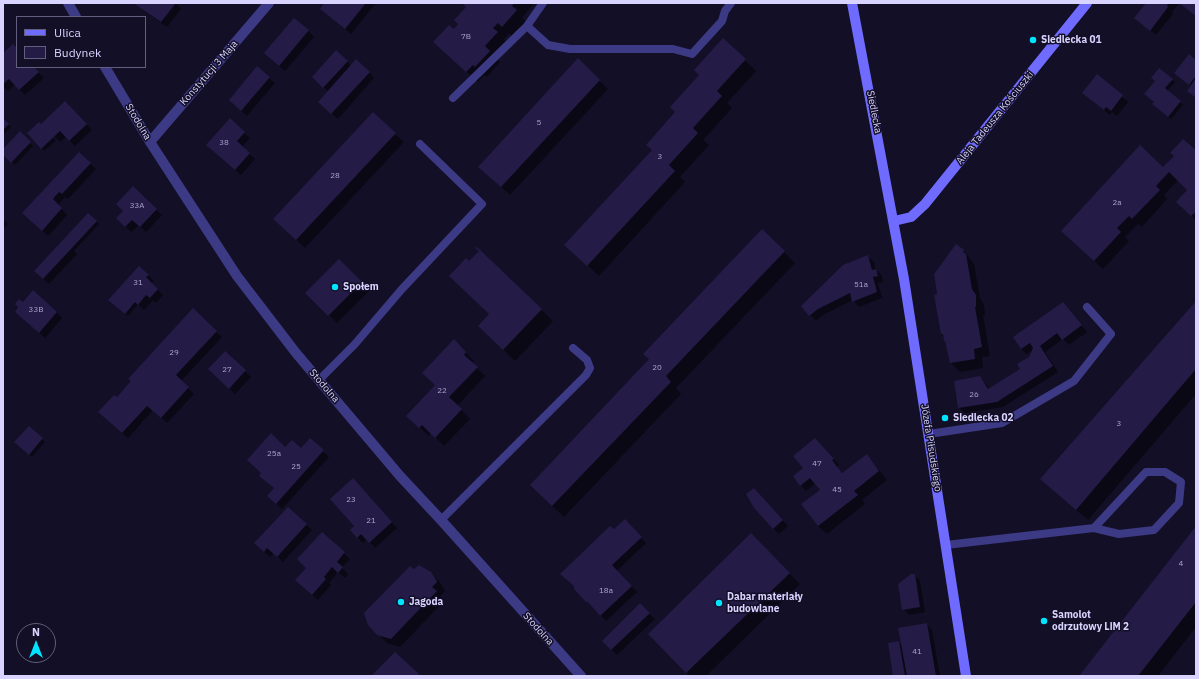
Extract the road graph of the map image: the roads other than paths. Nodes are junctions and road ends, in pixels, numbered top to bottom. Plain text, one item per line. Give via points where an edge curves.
1 (68, 3) edge
2 (269, 3) edge
3 (543, 3) edge
4 (731, 3) edge
5 (852, 3) edge
6 (1087, 3) edge
7 (75, 16) edge
8 (527, 26) junction
9 (106, 68) edge
10 (453, 98) dead end
11 (150, 142) junction
12 (420, 144) dead end
13 (894, 221) junction
14 (1087, 307) dead end
15 (573, 348) dead end
16 (319, 380) junction
17 (928, 434) junction
18 (441, 520) junction
19 (1094, 528) junction
20 (946, 545) junction
21 (581, 676) edge
22 (966, 676) edge

1 - 7 street
2 - 11 street, Konstytucji 3 Maja
3 - 8 lane
4 - 8 lane via 722,21 692,54 673,49 570,49 548,45
5 - 13 main road, Siedlecka
6 - 13 main road, Aleja Tadeusza Kościuszki via 925,204 911,218
8 - 10 lane
9 - 11 street, Stodolna
11 - 16 street, Stodolna via 237,276
12 - 16 lane via 482,204
13 - 17 main road, Józefa Piłsudskiego
14 - 17 lane via 1111,334 1074,381 1002,423
15 - 18 lane via 587,360 590,368 586,375
16 - 18 street, Stodolna via 400,476
17 - 20 main road, Józefa Piłsudskiego
18 - 21 street, Stodolna
19 - 19 lane via 1119,534 1154,530 1179,503 1181,482 1165,472 1146,472
19 - 20 lane
20 - 22 main road, Józefa Piłsudskiego

